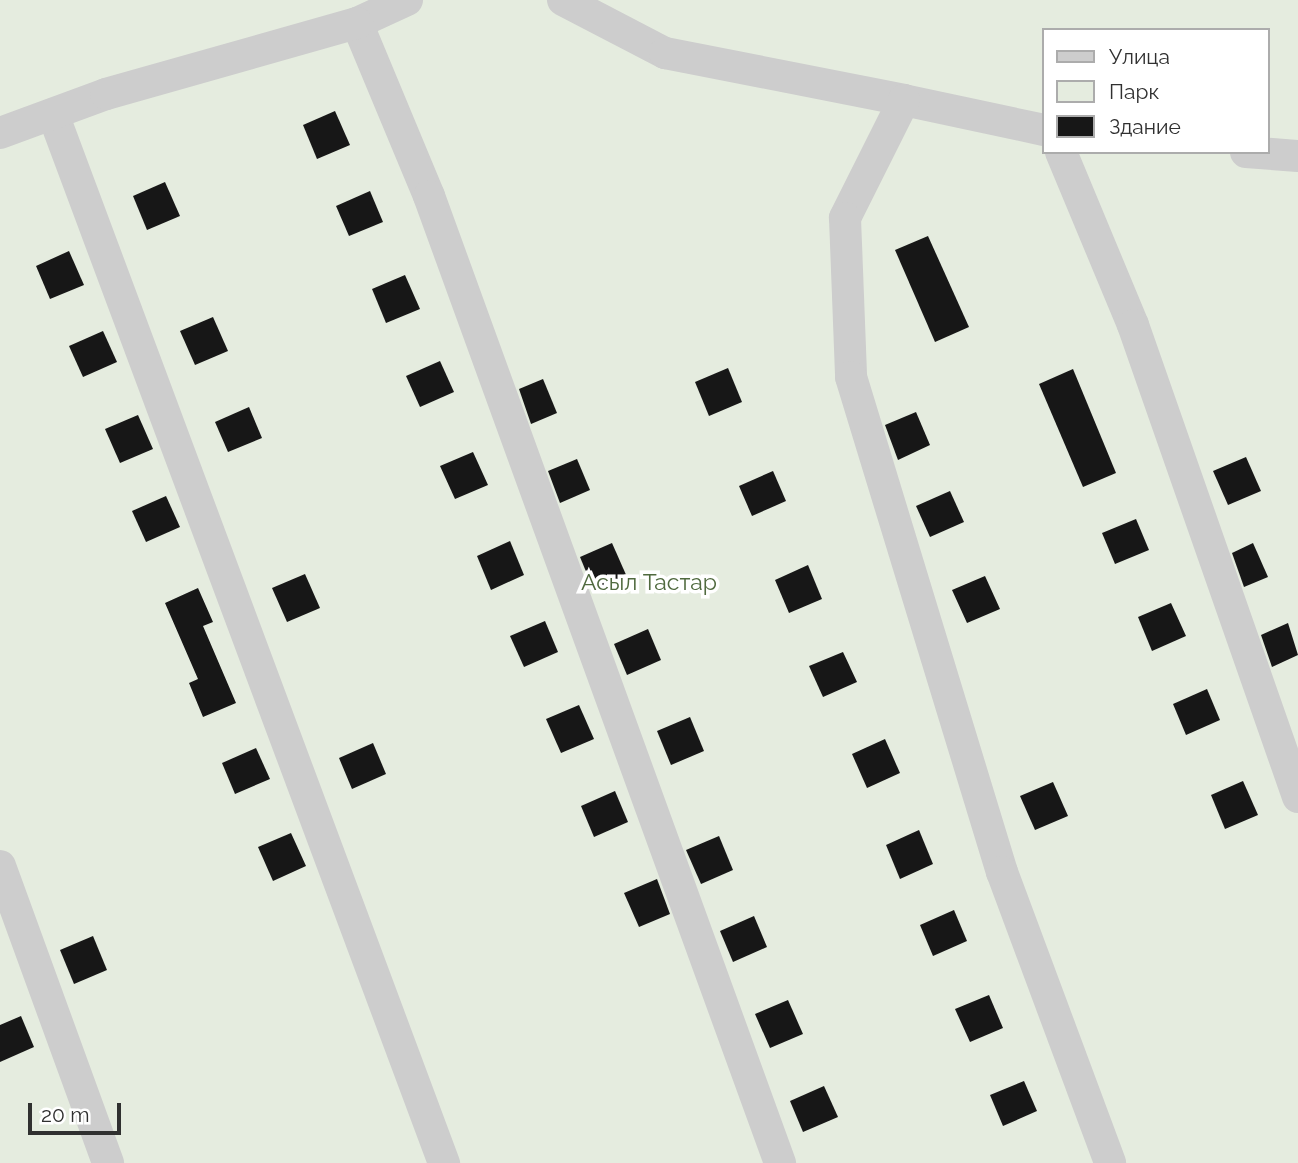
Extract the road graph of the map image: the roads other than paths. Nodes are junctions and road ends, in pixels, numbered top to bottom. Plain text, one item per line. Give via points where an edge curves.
1 (407, 0) edge
2 (563, 0) edge
3 (357, 23) junction
4 (904, 100) junction
5 (52, 114) junction
6 (1042, 130) edge
7 (0, 133) edge
8 (1062, 154) edge
9 (1270, 154) edge
10 (1298, 156) edge
11 (1298, 797) edge
12 (0, 866) edge
13 (108, 1163) edge
14 (444, 1163) edge
15 (780, 1163) edge
16 (1110, 1163) edge

1 - 3 street
2 - 4 street via 665,53
3 - 5 street
3 - 15 street via 429,195
4 - 6 street
4 - 16 street via 845,218 851,377 1002,872
5 - 7 street
5 - 14 street
8 - 11 street via 1133,326
9 - 10 street
12 - 13 street

